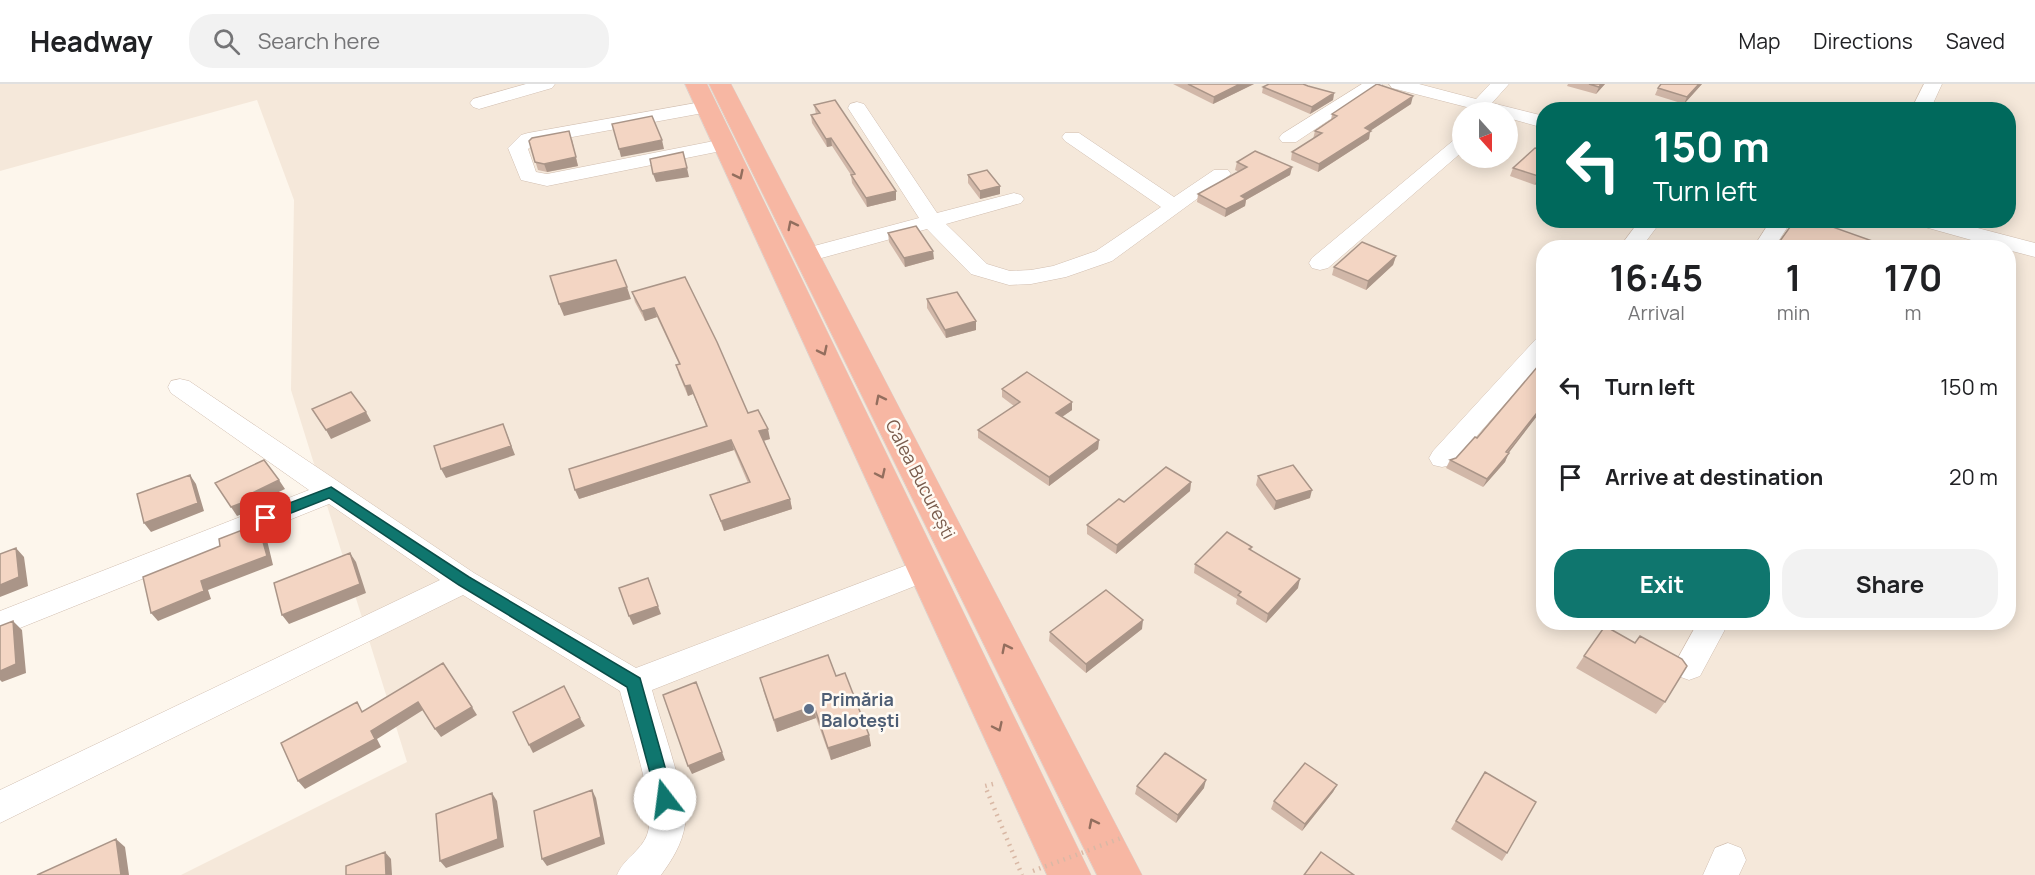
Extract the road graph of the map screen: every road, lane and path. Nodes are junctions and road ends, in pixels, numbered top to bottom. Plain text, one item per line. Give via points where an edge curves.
1 (546, 84) edge
2 (1374, 84) edge
3 (1398, 84) edge
4 (1500, 84) edge
5 (1933, 84) edge
6 (708, 92) edge
7 (1468, 102) edge
8 (1483, 102) edge
9 (1924, 102) edge
10 (479, 103) dead end
11 (856, 108) dead end
12 (1518, 116) edge
13 (1536, 120) edge
14 (1072, 137) dead end
15 (1289, 138) dead end
16 (724, 145) junction
17 (1452, 151) edge
18 (1221, 174) dead end
19 (1014, 199) dead end
20 (1175, 207) junction
21 (933, 223) junction
22 (1645, 228) edge
23 (1932, 229) edge
24 (1636, 240) edge
25 (1989, 240) edge
26 (2016, 245) edge
27 (2035, 249) edge
28 (807, 255) junction
29 (1320, 263) dead end
30 (1536, 353) edge
31 (180, 387) dead end
32 (1442, 458) dead end
33 (331, 492) junction
34 (925, 570) junction
35 (464, 581) junction
36 (0, 624) edge
37 (1710, 630) edge
38 (1689, 667) edge
39 (634, 683) junction
40 (985, 786) dead end
41 (0, 807) edge
42 (1124, 837) dead end
43 (1033, 871) dead end
44 (635, 875) edge
45 (1022, 875) edge
46 (1069, 875) edge
47 (1120, 875) edge

1 - 10 street
2 - 15 street
3 - 7 street
4 - 8 street
5 - 9 street
6 - 16 highway, Calea București
6 - 16 street via 528,139 518,148 528,176 547,180
28 -> 6 highway, Calea București
11 - 21 street
12 - 13 street
14 - 20 street
16 -> 34 highway, Calea București
17 - 29 street
18 - 20 street
19 - 21 street
20 - 21 street via 1104,256 1031,278 1009,278 979,268
21 - 28 street
22 - 24 street
23 - 25 street
26 - 27 street
47 -> 28 highway, Calea București
30 - 32 street
31 - 33 street
33 - 35 street
33 - 36 street
34 - 39 street
34 -> 46 highway, Calea București
35 - 39 street
35 - 41 street
37 - 38 street
39 - 44 street via 668,824 660,848
40 - 45 path
42 - 43 path, bridge

